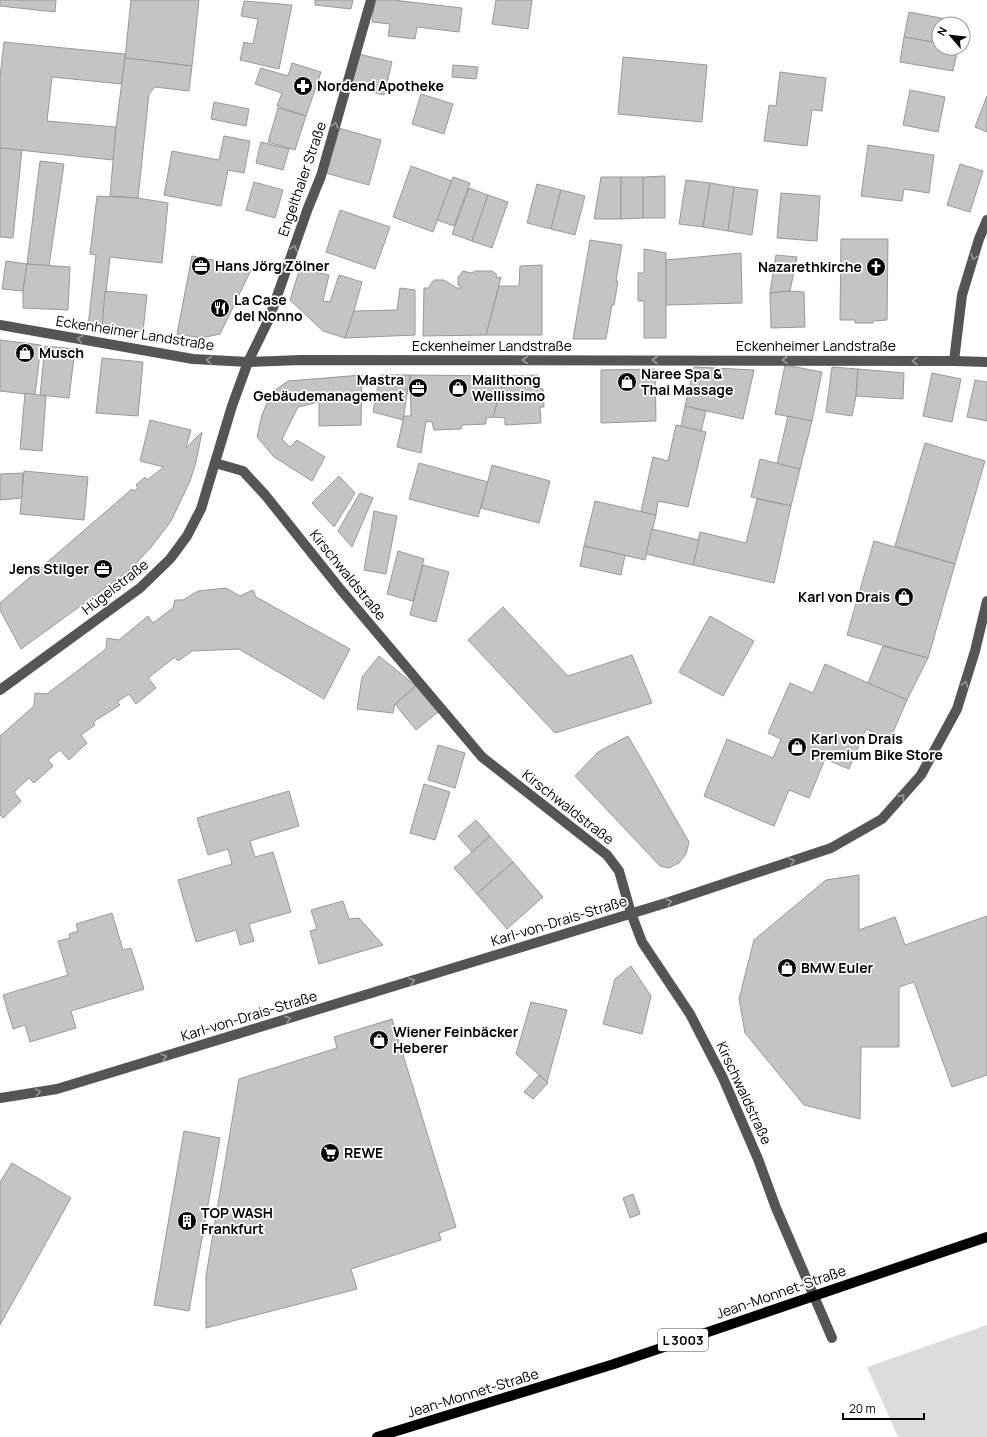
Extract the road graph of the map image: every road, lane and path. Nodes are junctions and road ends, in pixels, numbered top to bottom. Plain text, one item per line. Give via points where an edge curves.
1 (371, 0) edge
2 (987, 220) edge
3 (0, 325) edge
4 (954, 361) junction
5 (248, 362) junction
6 (987, 362) edge
7 (215, 463) junction
8 (987, 601) edge
9 (0, 690) edge
10 (631, 913) junction
11 (0, 1098) edge
12 (987, 1237) edge
13 (832, 1338) dead end
14 (377, 1437) edge

5 -> 1 street, Engelthaler Straße via 269,319 321,176
2 -> 4 street via 962,295
5 -> 3 street, Eckenheimer Landstraße via 193,359
4 -> 5 street, Eckenheimer Landstraße
4 - 6 street, Eckenheimer Landstraße
5 - 7 street, Hügelstraße
7 - 9 street, Hügelstraße via 201,509 187,536 156,574
7 - 10 street, Kirschwaldstraße via 243,472 266,496 482,758 607,855 619,871
10 -> 8 street, Karl-von-Drais-Straße via 830,848 882,819 921,775 957,709
11 -> 10 street, Karl-von-Drais-Straße via 57,1089
10 - 13 street, Kirschwaldstraße via 642,942 690,1014 723,1078
12 - 14 main road, Jean-Monnet-Straße / L 3003 via 614,1364

